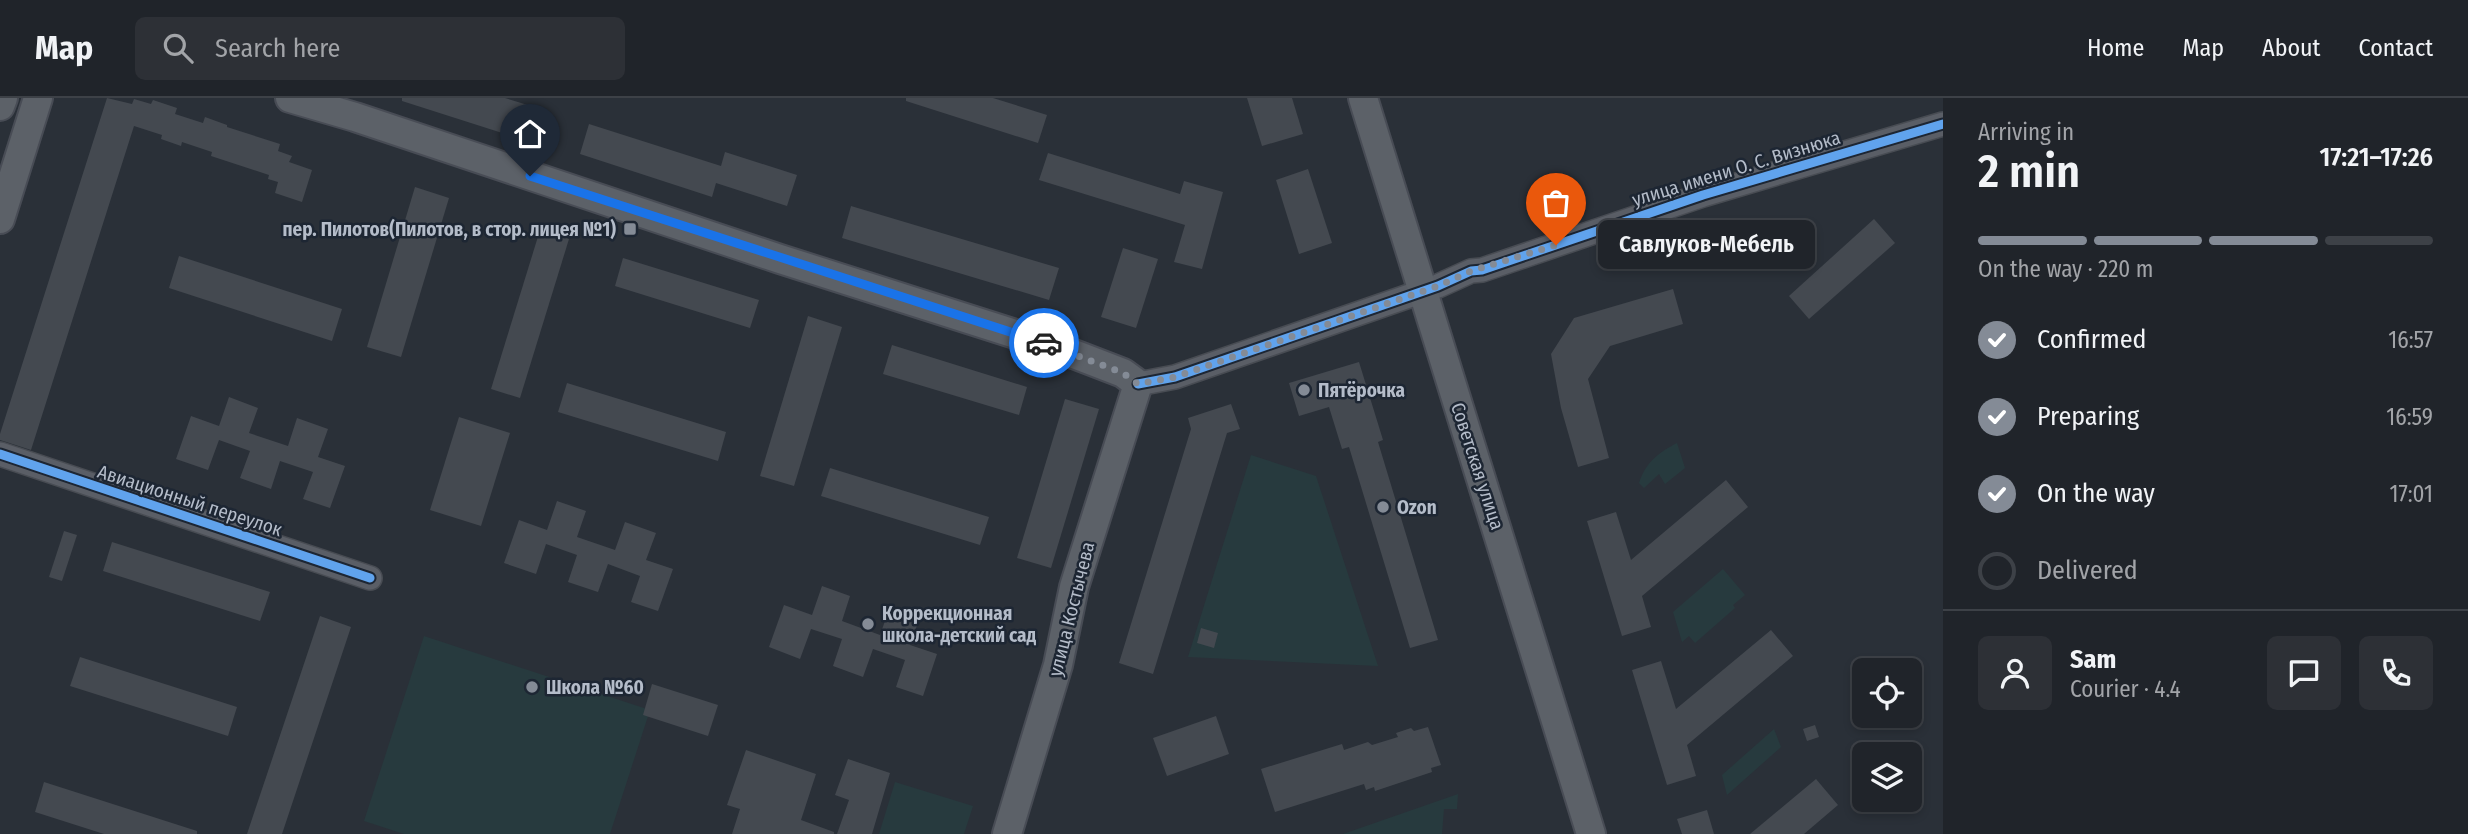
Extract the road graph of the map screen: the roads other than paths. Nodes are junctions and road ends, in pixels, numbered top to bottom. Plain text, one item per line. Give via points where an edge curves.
1 (3, 98) edge
2 (38, 98) edge
3 (290, 98) edge
4 (1363, 98) edge
5 (1382, 98) edge
6 (0, 106) edge
7 (1943, 124) edge
8 (0, 219) edge
9 (1430, 289) junction
10 (1138, 384) junction
11 (0, 454) edge
12 (370, 578) dead end
13 (1007, 834) edge
14 (1591, 834) edge
15 (1610, 834) edge

1 - 6 main road
2 - 8 main road
3 - 10 main road via 1053,345 1123,373
4 - 9 main road, Советская улица
5 - 9 main road, Советская улица
7 - 9 street, улица имени О. С. Визнюка via 1703,195 1471,271
9 - 10 street, улица имени О. С. Визнюка via 1175,377
9 - 14 main road, Советская улица
9 - 15 main road, Советская улица via 1517,529
10 - 13 main road, улица Костычева via 1074,587 1058,665
11 - 12 street, Авиационный переулок

